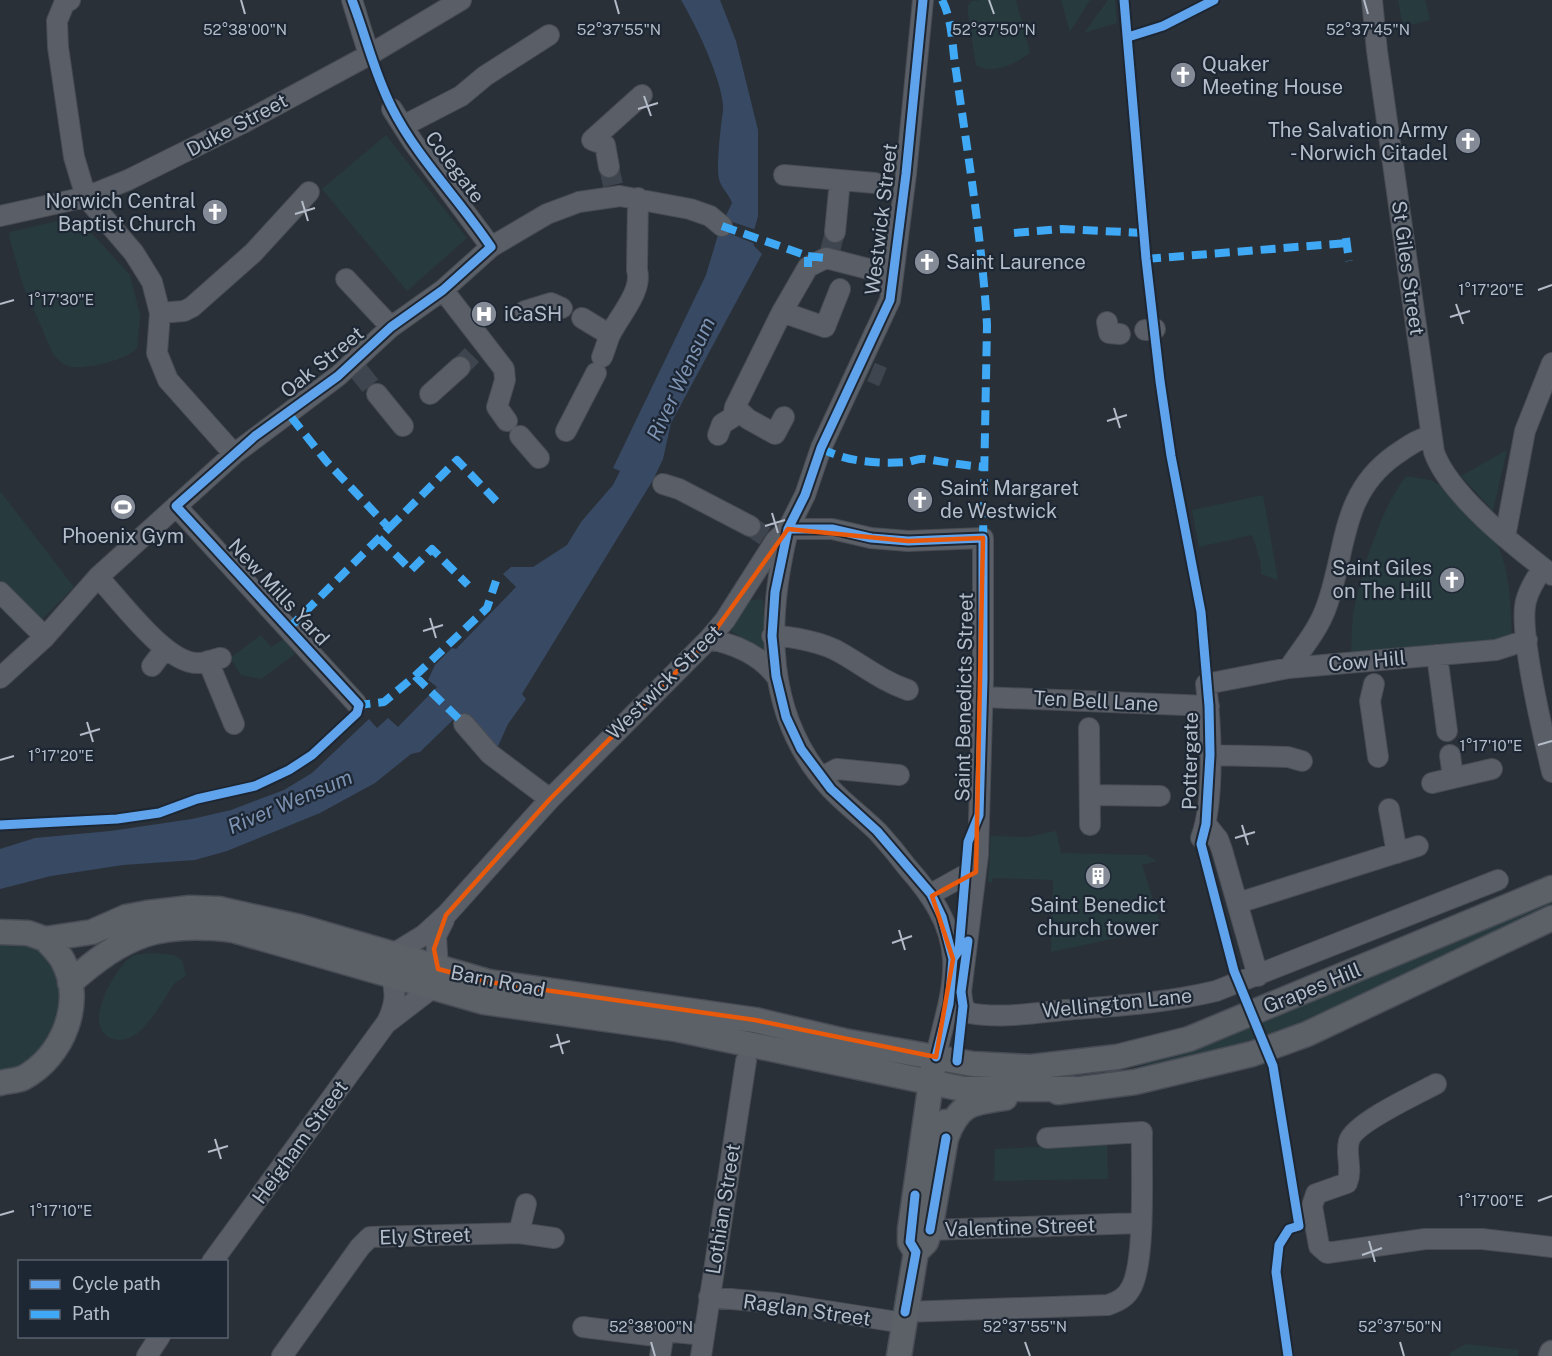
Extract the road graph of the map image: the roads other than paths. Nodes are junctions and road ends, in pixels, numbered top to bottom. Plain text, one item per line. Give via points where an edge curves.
1 (70, 0) edge
2 (352, 0) edge
3 (461, 0) edge
4 (923, 0) edge
5 (1372, 0) edge
6 (549, 35) dead end
7 (369, 55) junction
8 (642, 95) dead end
9 (392, 109) dead end
10 (403, 126) junction
11 (784, 175) dead end
12 (840, 180) junction
13 (875, 183) dead end
14 (620, 186) junction
15 (309, 192) dead end
16 (86, 197) junction
17 (0, 216) edge
18 (722, 226) dead end
19 (491, 247) junction
20 (830, 247) junction
21 (892, 275) junction
22 (346, 279) dead end
23 (840, 289) dead end
24 (443, 290) junction
25 (562, 308) dead end
26 (525, 311) dead end
27 (782, 312) junction
28 (160, 313) junction
29 (582, 318) dead end
30 (391, 327) junction
31 (610, 335) junction
32 (472, 356) junction
33 (1552, 363) edge
34 (377, 394) tunnel mouth
35 (430, 394) dead end
36 (735, 407) junction
37 (784, 417) dead end
38 (403, 426) dead end
39 (566, 431) dead end
40 (718, 435) dead end
41 (1431, 436) junction
42 (234, 454) junction
43 (539, 458) dead end
44 (663, 484) dead end
45 (176, 506) junction
46 (788, 529) junction
47 (763, 535) junction
48 (1505, 537) junction
49 (1548, 572) edge
50 (98, 577) junction
51 (0, 592) edge
52 (772, 636) junction
53 (45, 637) junction
54 (709, 639) junction
55 (1527, 640) junction
56 (165, 649) junction
57 (1437, 655) junction
58 (152, 666) dead end
59 (1289, 668) junction
60 (1376, 672) junction
61 (776, 676) junction
62 (0, 678) edge
63 (1206, 684) joint
64 (908, 690) dead end
65 (982, 697) junction
66 (357, 703) dead end
67 (1209, 706) junction
68 (1089, 714) junction
69 (234, 724) dead end
70 (464, 724) dead end
71 (1447, 731) dead end
72 (1210, 755) junction
73 (1449, 755) dead end
74 (1378, 757) dead end
75 (1302, 761) dead end
76 (1492, 769) dead end
77 (1552, 772) edge
78 (898, 775) dead end
79 (822, 777) junction
80 (1454, 778) junction
81 (1432, 783) dead end
82 (1090, 795) junction
83 (1160, 796) dead end
84 (550, 799) junction
85 (1389, 809) dead end
86 (1090, 825) dead end
87 (1418, 846) dead end
88 (1397, 853) junction
89 (976, 872) junction
90 (1498, 880) dead end
91 (1552, 888) edge
92 (931, 894) junction
93 (1238, 903) junction
94 (446, 915) junction
95 (1552, 918) edge
96 (2, 929) edge
97 (45, 939) junction
98 (392, 965) junction
99 (1258, 976) junction
100 (435, 979) junction
101 (70, 983) junction
102 (963, 1006) joint
103 (387, 1022) junction
104 (946, 1059) junction
105 (746, 1061) dead end
106 (11, 1081) edge
107 (940, 1084) junction
108 (1436, 1084) dead end
109 (1074, 1089) junction
110 (0, 1097) edge
111 (946, 1137) junction
112 (1047, 1138) dead end
113 (526, 1204) dead end
114 (1140, 1223) junction
115 (930, 1230) junction
116 (519, 1233) junction
117 (554, 1238) dead end
118 (1552, 1247) edge
119 (916, 1252) junction
120 (213, 1260) edge
121 (709, 1297) junction
122 (905, 1318) junction
123 (583, 1327) dead end
124 (704, 1335) junction
125 (661, 1346) edge
126 (282, 1356) edge
127 (701, 1356) edge
128 (899, 1356) edge

1 - 16 street via 57,21 58,47 74,157
2 - 7 street
3 - 7 street, Duke Street
4 - 21 street, Westwick Street
5 - 41 street, St Giles Street
6 - 10 street, Colegate via 461,96
7 - 16 street, Duke Street via 243,123
8 - 14 street via 592,140 605,145
9 - 10 street, Colegate
10 - 19 street, Colegate
11 - 12 street
12 - 13 street
12 - 20 street
14 - 18 street via 710,216
14 - 19 street, Oak Street via 547,213
14 - 31 street via 639,277
15 - 28 street via 253,253 192,307
16 - 17 street, Duke Street
16 - 28 street via 144,268
19 - 24 street, Oak Street
20 - 21 street
20 - 27 street via 808,267
21 - 46 street, Westwick Street via 890,300 882,322 821,448
22 - 30 street
23 - 27 street via 825,327
24 - 30 street, Oak Street
24 - 32 street
25 - 26 street via 551,303
27 - 36 street
28 - 42 street via 157,353 163,370
29 - 31 street
30 - 42 street, Oak Street via 355,366
31 - 39 street
32 - 35 street
32 - 43 street via 504,369 497,407
33 - 48 street via 1525,431
34 - 38 street
36 - 37 street via 775,434
36 - 40 street via 733,417 722,424
41 - 48 street, St Giles Street via 1443,472
41 - 59 street via 1415,441 1389,459 1364,487 1347,520 1320,623
42 - 45 street, Oak Street
44 - 47 street
45 - 50 street, Oak Street
45 - 66 street, New Mills Yard
46 - 47 street, Westwick Street
46 - 52 street via 775,592
46 - 65 street, Saint Benedicts Street via 832,529 908,541 983,538
47 - 54 street, Westwick Street via 725,620
48 - 49 street, St Giles Street
49 - 55 street via 1526,603
50 - 53 street, Oak Street
50 - 56 street
51 - 53 street
52 - 61 street
52 - 64 street via 788,636 840,651 878,679
53 - 62 street, Oak Street
54 - 61 street via 740,649 767,664
54 - 84 street, Westwick Street
55 - 57 street, Cow Hill via 1496,650
55 - 77 street
56 - 58 street
56 - 69 street via 198,663 214,659
57 - 60 street, Cow Hill
57 - 71 street
59 - 60 street, Cow Hill
59 - 63 street, Cow Hill
60 - 74 street via 1370,701
61 - 79 street via 791,728
63 - 67 street, Pottergate
65 - 68 street, Ten Bell Lane
65 - 89 street, Saint Benedicts Street
67 - 68 street, Ten Bell Lane
67 - 72 street, Pottergate
68 - 82 street
70 - 84 street via 490,754
72 - 75 street via 1288,757
72 - 93 street, Pottergate via 1204,831 1218,839
73 - 80 street
76 - 80 street
78 - 79 street via 837,769
79 - 92 street via 877,831
80 - 81 street
82 - 83 street
82 - 86 street
84 - 94 street, Westwick Street
85 - 88 street
87 - 88 street
88 - 93 street
89 - 92 street
89 - 102 street, Saint Benedicts Street via 961,992
90 - 99 street, Wellington Lane via 1434,898
91 - 104 main road, Grapes Hill via 1189,1039 1117,1058 1040,1066
92 - 104 street via 953,959
93 - 99 street, Pottergate
94 - 98 street, Westwick Street
94 - 100 street, Westwick Street via 436,936
95 - 109 main road, Grapes Hill via 1307,1034 1252,1054 1134,1082
96 - 97 main road, Barn Road
97 - 98 main road, Barn Road via 92,932 126,917 147,913 219,909 300,927
97 - 101 main road via 63,961
98 - 100 main road, Barn Road
98 - 101 main road, Barn Road via 233,930 179,927 130,938 100,956
98 - 103 street, Heigham Street via 394,1007
99 - 102 street, Wellington Lane via 1185,998 1129,1004 993,1015 969,1013
100 - 103 street, Heigham Street
100 - 104 main road, Barn Road via 500,984 755,1020
100 - 107 main road, Barn Road via 484,1002 676,1029
101 - 106 main road via 70,1014 63,1037 46,1062
103 - 120 street, Heigham Street
104 - 107 main road
105 - 121 street, Lothian Street
106 - 110 street
107 - 109 main road, Grapes Hill
107 - 111 main road
107 - 119 main road via 910,1229 910,1242
108 - 118 street via 1381,1113 1354,1133 1349,1140 1353,1188 1316,1194 1312,1206 1319,1246 1328,1253 1425,1239 1482,1239
109 - 111 main road, Grapes Hill via 980,1102 956,1114
111 - 115 main road
112 - 114 street via 1142,1132
113 - 116 street
114 - 115 street, Valentine Street via 1110,1233
114 - 122 street, Raglan Street via 1133,1284 1112,1313
115 - 119 main road via 926,1242
116 - 117 street, Ely Street
116 - 126 street, Ely Street via 370,1238
119 - 122 main road
121 - 122 street, Raglan Street
121 - 124 street, Lothian Street
122 - 128 main road
123 - 125 street
124 - 125 street via 664,1331
124 - 127 street, Lothian Street

